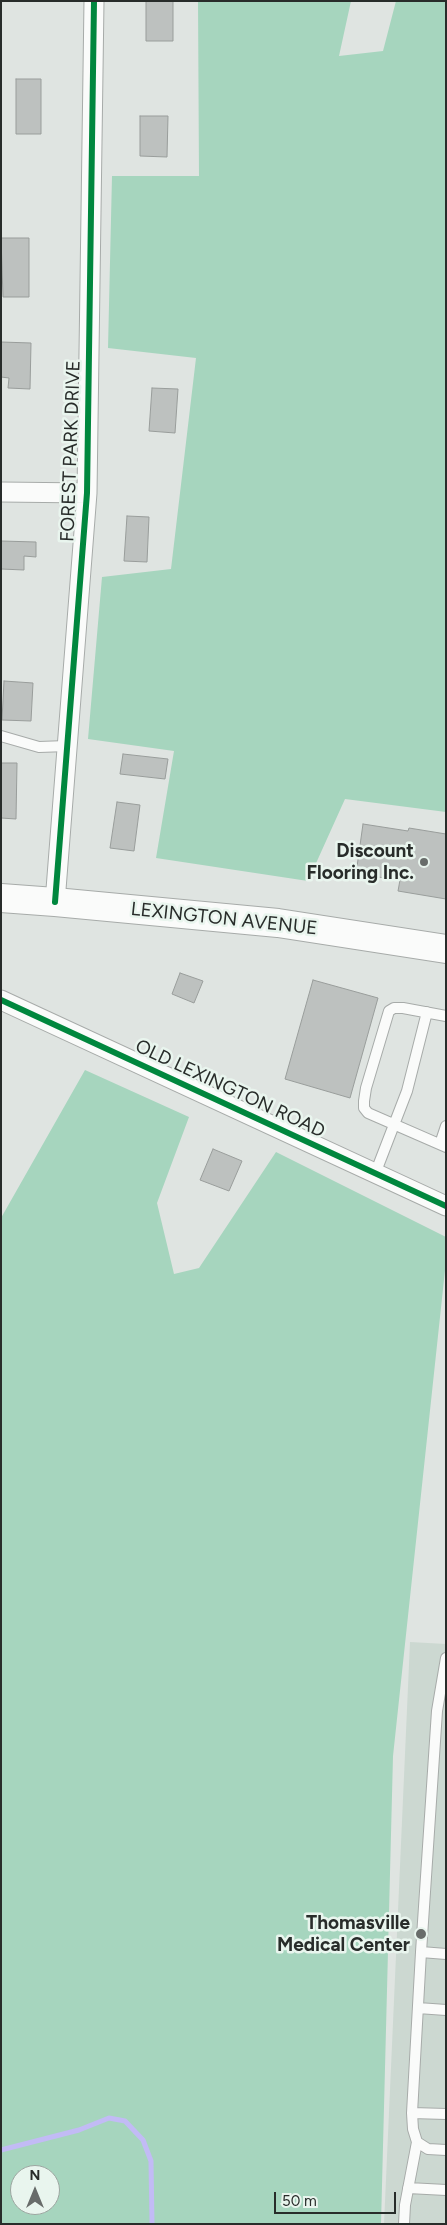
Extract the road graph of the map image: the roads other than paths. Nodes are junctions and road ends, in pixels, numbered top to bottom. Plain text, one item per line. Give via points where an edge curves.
1 (94, 1) edge
2 (1, 492) edge
3 (87, 494) junction
4 (1, 736) edge
5 (67, 746) junction
6 (1, 898) edge
7 (55, 902) junction
8 (446, 949) edge
9 (1, 1000) edge
10 (427, 1012) junction
11 (446, 1016) edge
12 (394, 1124) junction
13 (446, 1126) edge
14 (443, 1146) edge
15 (375, 1174) junction
16 (446, 1206) edge
17 (446, 1658) edge
18 (421, 1952) junction
19 (446, 1954) edge
20 (418, 2008) junction
21 (446, 2010) edge
22 (412, 2113) junction
23 (446, 2114) edge
24 (417, 2142) junction
25 (446, 2150) edge
26 (408, 2188) junction
27 (446, 2190) edge
28 (404, 2224) edge

1 - 3 street, FOREST PARK DRIVE
2 - 3 street
3 - 5 street, FOREST PARK DRIVE
4 - 5 lane via 39,747
5 - 7 street, FOREST PARK DRIVE
6 - 7 main road, LEXINGTON AVENUE
7 - 8 main road, LEXINGTON AVENUE via 278,923
9 - 15 street, OLD LEXINGTON ROAD
10 - 11 lane
10 - 12 lane via 407,1091
10 - 12 lane via 403,1008 389,1011 373,1062 364,1108 368,1113
12 - 14 lane
12 - 15 lane
13 - 14 lane
15 - 16 street, OLD LEXINGTON ROAD
17 - 18 lane via 437,1710
18 - 19 lane
18 - 20 lane
20 - 21 lane
20 - 22 lane
22 - 23 lane
22 - 24 lane
24 - 25 lane via 428,2149
24 - 26 lane
26 - 27 lane
26 - 28 lane

